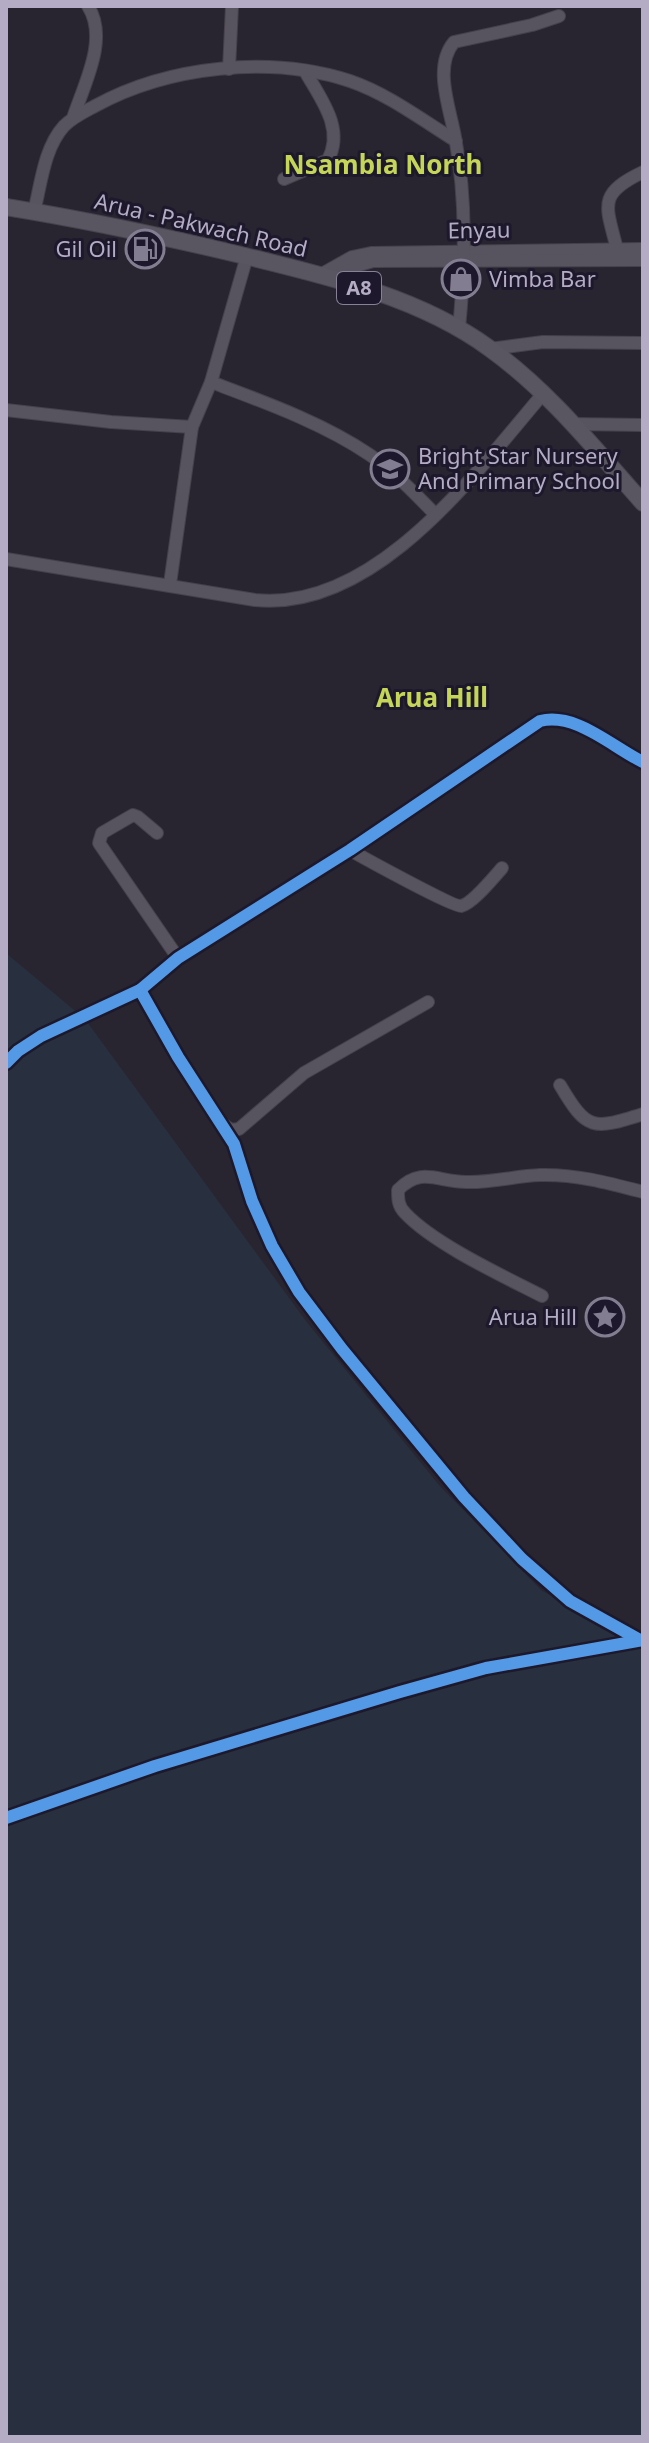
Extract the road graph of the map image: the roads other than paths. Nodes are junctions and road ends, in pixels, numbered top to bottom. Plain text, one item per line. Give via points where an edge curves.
1 (88, 6) edge
2 (232, 6) edge
3 (559, 16) dead end
4 (229, 69) junction
5 (305, 71) junction
6 (73, 118) junction
7 (456, 141) junction
8 (643, 172) edge
9 (284, 179) dead end
10 (6, 207) edge
11 (34, 212) junction
12 (617, 249) junction
13 (643, 249) edge
14 (247, 256) junction
15 (466, 256) junction
16 (643, 260) edge
17 (328, 277) junction
18 (459, 329) junction
19 (643, 343) edge
20 (490, 349) junction
21 (211, 382) junction
22 (542, 395) junction
23 (6, 410) edge
24 (572, 424) junction
25 (643, 425) edge
26 (192, 427) junction
27 (643, 503) edge
28 (435, 514) junction
29 (6, 559) edge
30 (170, 584) junction
31 (643, 762) edge
32 (157, 833) dead end
33 (350, 850) junction
34 (502, 868) dead end
35 (178, 958) junction
36 (140, 990) junction
37 (428, 1002) dead end
38 (6, 1063) edge
39 (560, 1085) dead end
40 (643, 1114) edge
41 (224, 1125) junction
42 (643, 1192) edge
43 (542, 1296) dead end
44 (642, 1640) edge
45 (6, 1818) edge

1 - 6 street via 98,26 96,48
2 - 4 street
3 - 7 street via 451,45 444,82
4 - 5 street
4 - 6 street via 134,88
5 - 7 street via 382,95
5 - 9 street via 332,122 333,146 328,160
6 - 11 street via 48,154
7 - 15 street
8 - 12 street via 620,183 609,196
10 - 11 main road, Arua - Pakwach Road / A8
11 - 14 main road, Arua - Pakwach Road / A8
12 - 13 street, Enyau
12 - 15 street, Enyau
14 - 17 main road, Arua - Pakwach Road / A8
14 - 21 street
15 - 16 street, Enyau
15 - 17 street, Enyau via 373,261
15 - 18 street
17 - 18 main road, Arua - Pakwach Road / A8
18 - 20 main road, Arua - Pakwach Road / A8
19 - 20 street via 543,342
20 - 22 main road, Arua - Pakwach Road / A8
21 - 26 street
21 - 28 street via 368,453
22 - 24 main road, Arua - Pakwach Road / A8
22 - 28 street
23 - 26 street
24 - 25 street
24 - 27 main road, Arua - Pakwach Road / A8
26 - 30 street
28 - 30 street via 368,571 311,595 277,602
29 - 30 street
31 - 33 street via 571,722 540,721
32 - 35 street via 133,815 102,833 99,843
33 - 34 street via 452,906 466,904
33 - 35 street
35 - 36 street
36 - 38 street via 41,1036
36 - 41 street
37 - 41 street via 304,1073 239,1129
39 - 40 street via 578,1115 592,1123
41 - 44 street via 265,1232 299,1292 383,1400 464,1497 550,1586
42 - 43 street via 607,1181 541,1175 468,1183 420,1175 398,1190 397,1202 405,1213 443,1241
44 - 45 street via 486,1668 400,1692 155,1766

